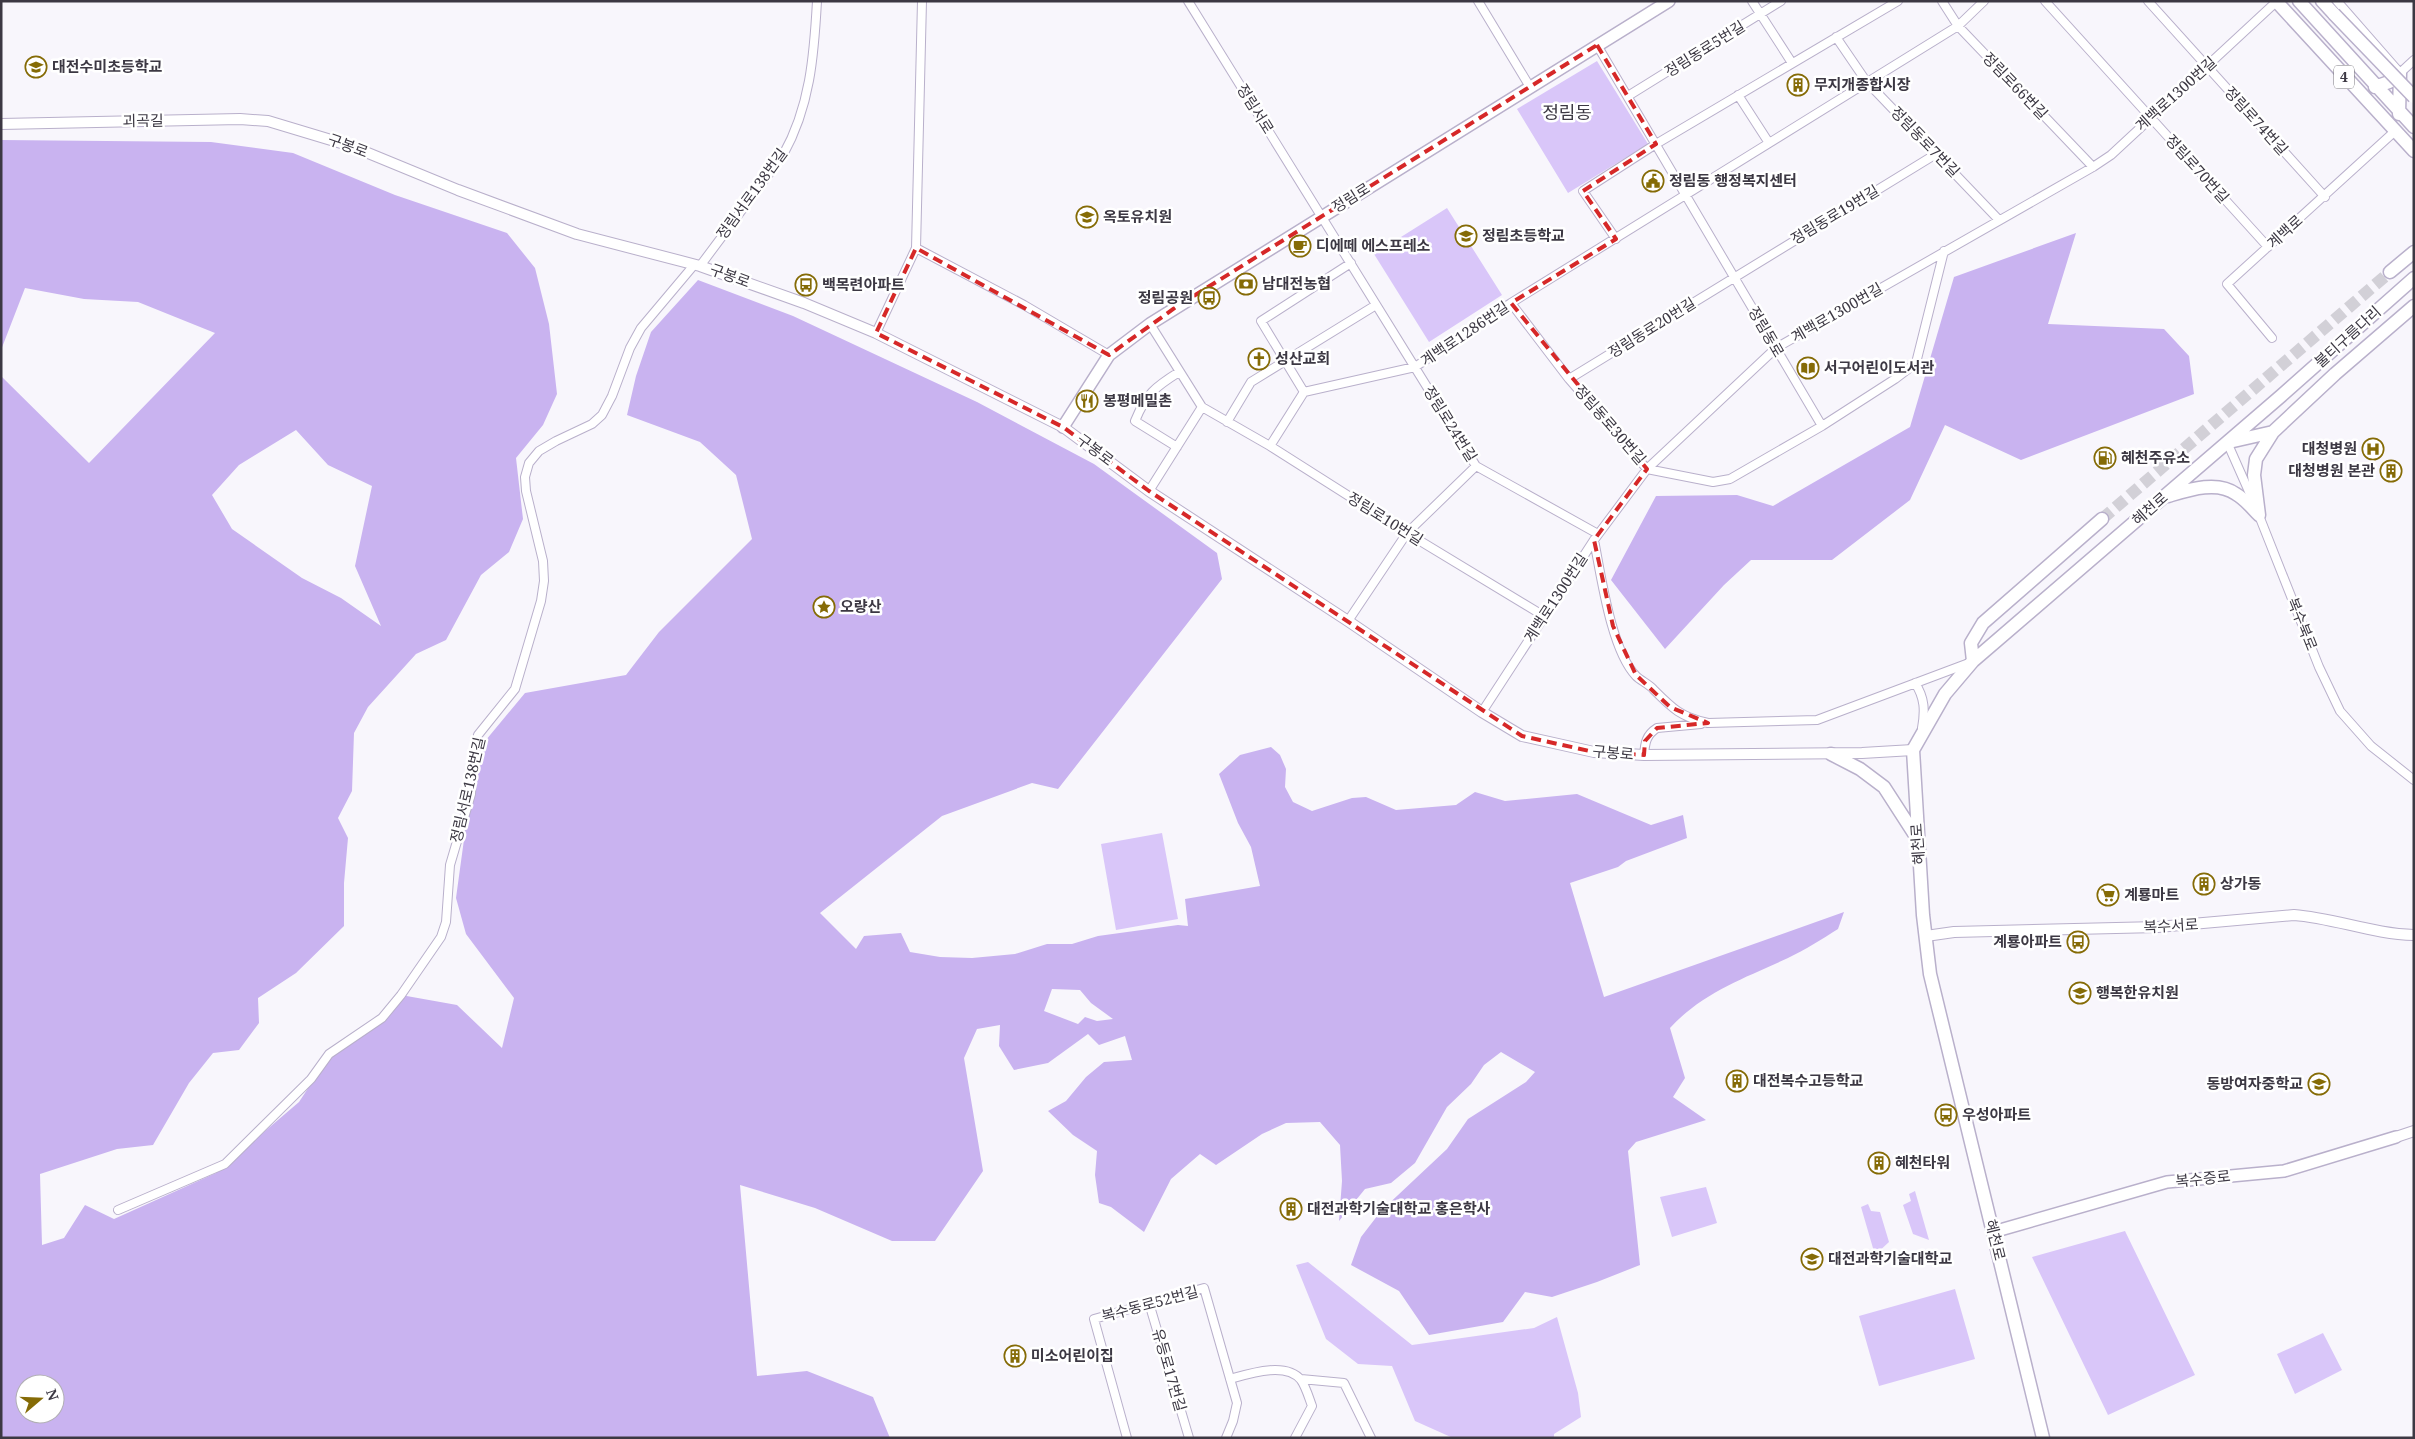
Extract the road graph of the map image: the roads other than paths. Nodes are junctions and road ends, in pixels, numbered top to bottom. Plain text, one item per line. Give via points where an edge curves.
1 (817, 1) edge
2 (922, 1) edge
3 (1188, 1) edge
4 (1478, 1) edge
5 (1668, 1) edge
6 (1752, 1) edge
7 (1781, 1) edge
8 (1898, 1) edge
9 (1942, 1) edge
10 (1984, 1) edge
11 (2046, 1) edge
12 (2148, 1) edge
13 (2299, 1) edge
14 (2322, 1) edge
15 (2276, 2) edge
16 (2338, 8) edge
17 (1761, 14) junction
18 (1958, 26) junction
19 (1836, 38) junction
20 (1598, 45) junction
21 (2414, 60) edge
22 (1792, 63) junction
23 (2207, 66) junction
24 (2400, 73) junction
25 (1866, 81) junction
26 (1530, 87) junction
27 (2375, 87) junction
28 (1738, 95) junction
29 (1628, 96) junction
30 (2414, 97) edge
31 (2399, 114) junction
32 (2150, 118) junction
33 (1, 124) edge
34 (284, 125) joint
35 (2414, 127) edge
36 (2394, 132) junction
37 (1769, 142) junction
38 (1656, 144) junction
39 (2414, 151) edge
40 (1936, 154) junction
41 (2092, 167) junction
42 (1685, 194) junction
43 (2324, 197) junction
44 (1321, 217) junction
45 (1999, 220) junction
46 (1616, 239) junction
47 (2268, 247) junction
48 (916, 248) junction
49 (1944, 251) junction
50 (2414, 252) edge
51 (1351, 263) junction
52 (697, 265) junction
53 (2390, 272) tunnel mouth
54 (1734, 277) junction
55 (2414, 278) edge
56 (1511, 303) junction
57 (1376, 305) junction
58 (2414, 306) edge
59 (1150, 324) junction
60 (876, 333) junction
61 (2272, 338) dead end
62 (1776, 348) junction
63 (1109, 355) junction
64 (1285, 361) junction
65 (1415, 367) junction
66 (1179, 372) junction
67 (1569, 379) junction
68 (1304, 392) junction
69 (2281, 396) joint
70 (1202, 407) junction
71 (1227, 422) junction
72 (1822, 426) junction
73 (1063, 427) junction
74 (2273, 432) junction
75 (2228, 442) junction
76 (1270, 446) junction
77 (1177, 447) junction
78 (1476, 466) junction
79 (1647, 468) junction
80 (1149, 491) junction
81 (2163, 497) junction
82 (2259, 515) junction
83 (2102, 519) tunnel mouth
84 (1407, 533) junction
85 (1596, 537) junction
86 (1544, 616) junction
87 (1348, 621) junction
88 (1973, 661) junction
89 (1915, 683) junction
90 (1482, 712) junction
91 (1708, 723) junction
92 (1920, 738) junction
93 (1913, 750) junction
94 (1831, 754) junction
95 (1644, 755) junction
96 (2414, 780) edge
97 (1917, 838) junction
98 (2414, 935) edge
99 (1926, 936) junction
100 (2414, 1131) edge
101 (2396, 1137) joint
102 (118, 1210) dead end
103 (1993, 1232) junction
104 (1149, 1303) junction
105 (1230, 1380) junction
106 (1301, 1380) junction
107 (1127, 1438) edge
108 (1189, 1438) edge
109 (1226, 1438) edge
110 (1295, 1438) edge
111 (1371, 1438) edge
112 (2043, 1438) edge

1 - 52 street, 정림서로138번길 via 810,83 794,136 783,155
2 - 48 street
3 - 44 street, 정림서로
4 - 26 street
5 - 20 main road, 정림로
6 - 17 street
7 - 17 street, 정림동로5번길
8 - 19 street
9 - 18 street, 정림로66번길
10 - 18 street, 계백로1286번길
11 - 32 street, 정림로70번길
12 - 23 street, 정림로74번길
13 - 27 main road, 4
14 - 16 main road
15 - 23 street, 계백로1300번길
15 - 36 main road, 4
16 - 24 street
16 - 30 main road, bridge
17 - 22 street
17 - 29 street, 정림동로5번길
18 - 25 street, 계백로1286번길
18 - 41 street, 정림로66번길
19 - 22 street
19 - 25 street, 정림동로7번길
20 - 26 main road, 정림로
20 - 29 street, 정림동로
21 - 24 street
22 - 28 street
23 - 32 street, 계백로1300번길
23 - 43 street, 정림로74번길
24 - 27 main road
24 - 31 main road
25 - 37 street, 계백로1286번길
25 - 40 street, 정림동로7번길
26 - 44 main road, 정림로
27 - 31 main road, 4
28 - 37 street
28 - 38 street
29 - 38 street, 정림동로
31 - 35 main road, 4
32 - 41 street, 계백로1300번길 via 2111,155
32 - 47 street, 정림로70번길
33 - 34 street, 괴곡길 via 240,119
34 - 52 street, 구봉로 via 351,146 577,234
36 - 39 main road, 4
36 - 43 street, 계백로
37 - 42 street, 계백로1286번길
38 - 42 street, 정림동로
38 - 46 street via 1583,191
40 - 45 street, 정림동로7번길
40 - 54 street, 정림동로19번길
41 - 45 street, 계백로1300번길
42 - 46 street, 계백로1286번길
42 - 54 street, 정림동로
43 - 47 street, 계백로
44 - 51 street, 정림로24번길
44 - 59 main road, 정림로
45 - 49 street, 계백로1300번길
46 - 56 street, 계백로1286번길
47 - 61 street, 계백로 via 2227,284
48 - 60 street
48 - 63 street via 1024,305
49 - 62 street, 계백로1300번길
49 - 72 street via 1916,363
50 - 53 main road
51 - 57 street, 정림로24번길
51 - 64 street via 1261,321
52 - 60 street, 구봉로
52 - 102 street, 정림서로138번길 via 641,328 602,415 592,424 539,452 529,463 526,491 543,561 541,601 516,689 478,735 470,794 450,865 446,922 441,937 382,1018 329,1054 310,1079 225,1164
54 - 62 street, 정림동로
54 - 67 street, 정림동로20번길
55 - 69 main road, 불티구름다리
56 - 65 street, 계백로1286번길
56 - 67 street, 정림동로30번길
57 - 64 street
57 - 65 street, 정림로24번길
58 - 74 main road
59 - 63 main road, 정림로
59 - 66 street, 정림로10번길
60 - 73 street, 구봉로
62 - 72 street, 정림동로
62 - 79 street, 계백로1300번길
63 - 73 main road, 정림로
64 - 68 street
64 - 71 street via 1251,382
65 - 68 street, 계백로1286번길
65 - 78 street, 정림로24번길
66 - 70 street, 정림로10번길
66 - 77 street via 1143,400 1135,421
67 - 79 street, 정림동로30번길
68 - 76 street
69 - 75 main road, 혜천로
70 - 71 street, 정림로10번길
70 - 77 street
71 - 76 street, 정림로10번길
72 - 79 street, 정림동로30번길 via 1730,479 1713,482
73 - 80 street, 구봉로
74 - 75 main road
74 - 82 main road via 2256,459 2254,475
75 - 81 main road, 혜천로
75 - 82 street, 복수북로
76 - 84 street, 정림로10번길
77 - 80 street
78 - 84 street
78 - 85 street, 정림로24번길
79 - 85 street, 계백로1300번길
80 - 87 street, 구봉로
81 - 82 main road via 2200,487 2216,487 2235,493
81 - 88 main road, 혜천로
82 - 96 street, 복수북로 via 2319,667 2340,711 2371,746
83 - 88 main road via 1983,623 1972,643
84 - 86 street, 정림로10번길
84 - 87 street
85 - 86 street, 계백로1300번길
85 - 91 street via 1613,626 1625,659 1636,675 1670,707 1693,720
86 - 90 street, 계백로1300번길
87 - 90 street, 구봉로
88 - 89 street
88 - 92 main road, 혜천로 via 1945,694
89 - 91 street via 1817,720
89 - 92 street via 1924,704
90 - 95 street, 구봉로 via 1522,736 1594,752
91 - 95 street via 1657,728 1645,741
92 - 93 main road, 혜천로
93 - 94 street, 구봉로
93 - 97 main road, 혜천로
94 - 95 street, 구봉로
94 - 97 main road via 1860,769 1884,787
97 - 99 main road, 혜천로
98 - 99 street, 복수서로 via 2398,935 2316,916 2294,915 2158,927 1954,932
99 - 103 main road, 혜천로 via 1930,974
100 - 101 street, 복수중로
101 - 103 main road, 복수중로 via 2284,1170 2167,1182
103 - 112 main road, 혜천로
104 - 105 street, 복수동로52번길 via 1204,1288
104 - 107 street, 복수동로52번길 via 1094,1319
104 - 108 street, 유등로17번길
105 - 106 street via 1270,1369
105 - 109 street, 복수동로52번길 via 1237,1403
106 - 110 street via 1312,1406
106 - 111 street via 1344,1383

